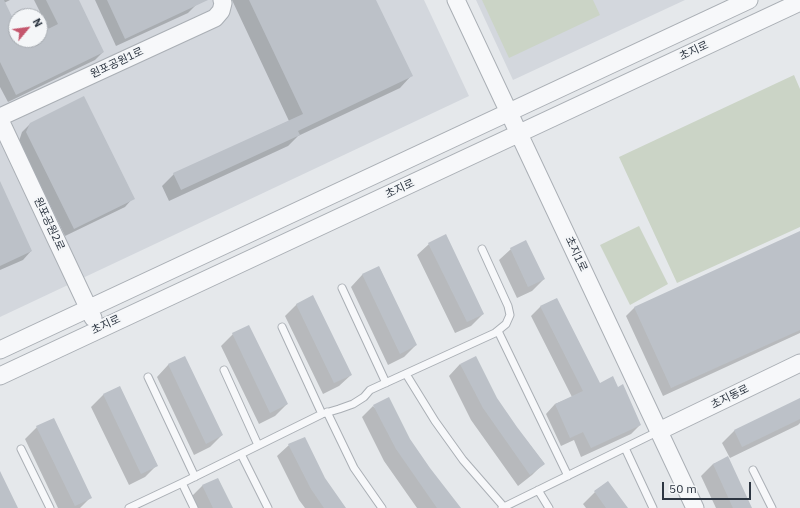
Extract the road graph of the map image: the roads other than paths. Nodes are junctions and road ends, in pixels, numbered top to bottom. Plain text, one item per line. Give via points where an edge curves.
1 (222, 0) edge
2 (456, 0) edge
3 (749, 0) edge
4 (800, 2) edge
5 (509, 112) junction
6 (0, 118) edge
7 (519, 133) junction
8 (482, 249) dead end
9 (342, 288) dead end
10 (88, 308) junction
11 (282, 327) dead end
12 (98, 329) junction
13 (498, 331) junction
14 (0, 350) edge
15 (800, 363) edge
16 (224, 370) dead end
17 (406, 374) junction
18 (0, 376) edge
19 (148, 377) dead end
20 (386, 383) junction
21 (324, 413) junction
22 (659, 431) junction
23 (258, 445) junction
24 (625, 448) junction
25 (21, 449) dead end
26 (241, 454) junction
27 (753, 470) dead end
28 (568, 476) junction
29 (195, 477) junction
30 (182, 483) junction
31 (538, 490) junction
32 (503, 507) edge
33 (50, 508) edge
34 (129, 508) edge
35 (194, 508) edge
36 (268, 508) edge
37 (382, 508) edge
38 (549, 508) edge
39 (653, 508) edge
40 (695, 508) edge
41 (772, 508) edge

1 - 6 street, 원포공원1로 via 221,11 215,18
2 - 5 street, 초지1로
3 - 5 street, 초지로
4 - 7 street, 초지로
5 - 7 street, 초지1로
5 - 10 street, 초지로
6 - 10 street, 원포공원2로
7 - 12 street, 초지로
7 - 22 street, 초지1로
8 - 13 lane via 510,315 506,324
9 - 20 lane
10 - 12 street, 원포공원2로
10 - 14 street, 초지로
11 - 21 lane
12 - 18 street, 초지로
13 - 17 lane
13 - 28 lane
15 - 22 street, 초지동로
16 - 23 lane
17 - 20 lane
17 - 32 lane via 463,460
19 - 29 lane
20 - 21 lane via 370,390 353,404
21 - 23 lane
21 - 37 lane via 354,468
22 - 24 lane
22 - 40 street, 초지1로
23 - 26 lane
24 - 28 lane
24 - 39 lane
25 - 33 lane
26 - 29 lane
26 - 36 lane
27 - 41 lane
28 - 31 lane
29 - 30 lane
30 - 34 lane
30 - 35 lane
31 - 32 lane
31 - 38 lane

